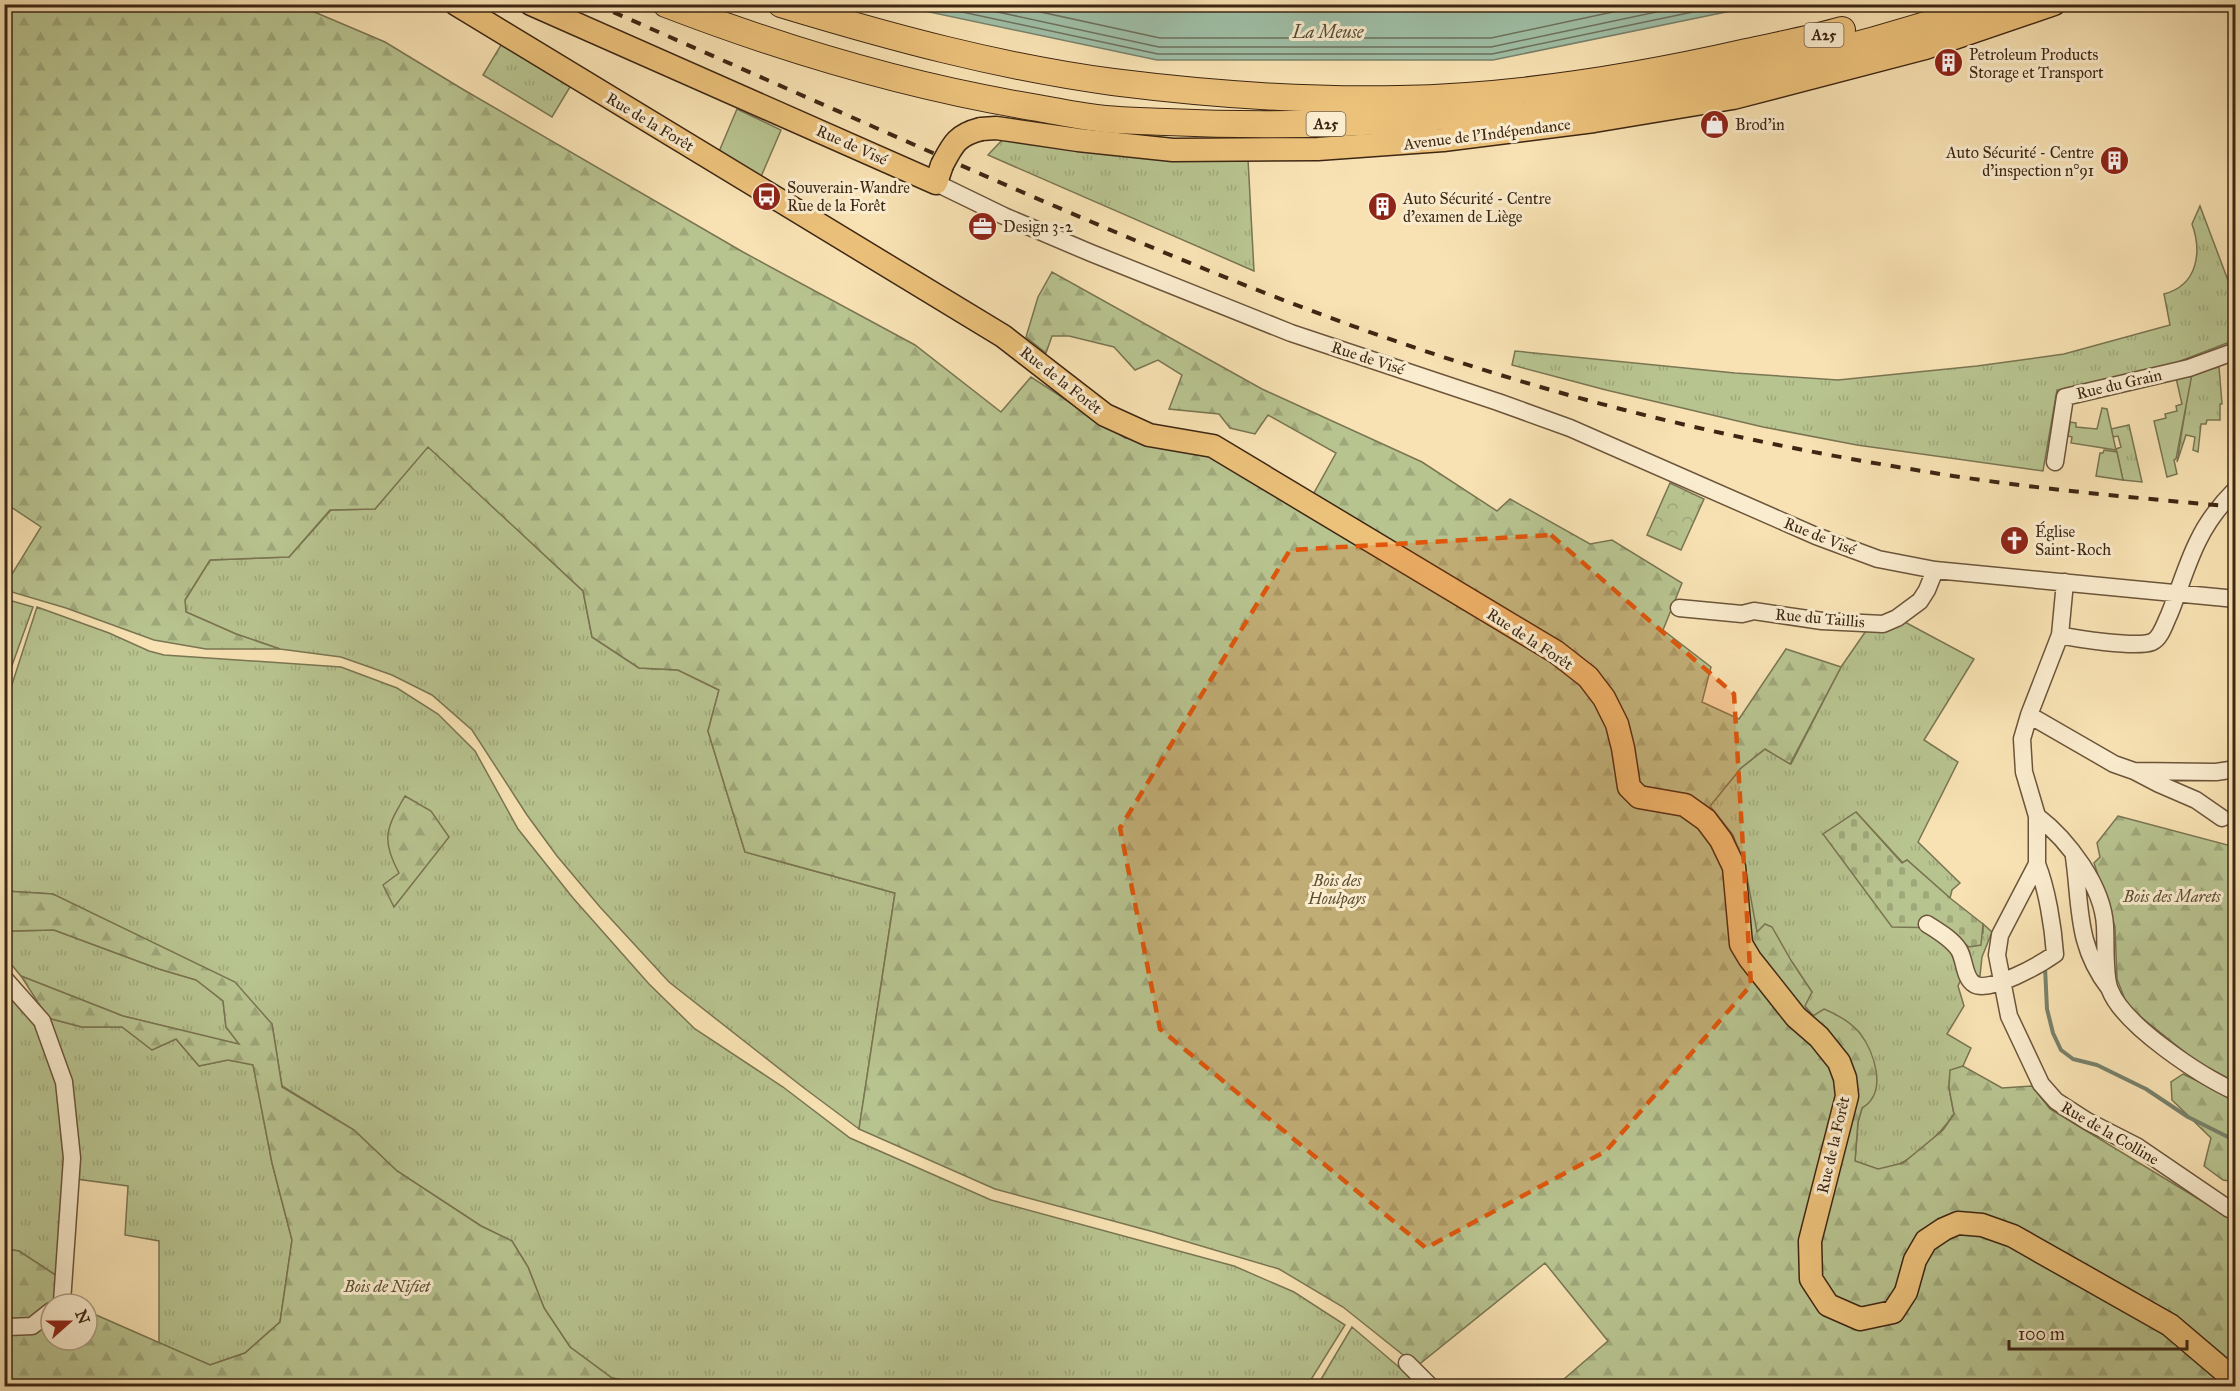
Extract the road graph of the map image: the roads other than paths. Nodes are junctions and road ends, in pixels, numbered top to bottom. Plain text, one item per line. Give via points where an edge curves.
1 (456, 4) edge
2 (531, 4) edge
3 (666, 4) edge
4 (781, 4) edge
5 (1932, 4) edge
6 (1989, 4) edge
7 (2054, 4) edge
8 (939, 174) junction
9 (2235, 351) edge
10 (2055, 462) dead end
11 (2235, 489) edge
12 (1935, 570) junction
13 (2065, 582) junction
14 (2179, 592) junction
15 (2235, 599) edge
16 (1679, 608) dead end
17 (2060, 635) junction
18 (2029, 715) junction
19 (2235, 769) edge
20 (2134, 771) junction
21 (2037, 816) junction
22 (2222, 818) dead end
23 (2074, 856) junction
24 (2037, 864) junction
25 (1927, 924) dead end
26 (4, 978) edge
27 (2001, 981) junction
28 (2109, 988) junction
29 (2235, 1092) edge
30 (2235, 1210) edge
31 (63, 1292) edge
32 (39, 1320) edge
33 (4, 1324) edge
34 (1407, 1363) dead end
35 (2235, 1382) edge
36 (1430, 1386) edge

1 - 35 main road, Rue de la Forêt via 1004,336 1105,415 1149,435 1214,446 1556,652 1588,677 1617,724 1629,787 1638,797 1685,805 1716,833 1734,867 1741,944 1796,1017 1839,1062 1847,1096 1810,1241 1811,1280 1828,1305 1860,1319 1893,1312 1906,1292 1915,1260 1926,1241 1958,1223 1982,1225 2013,1236 2170,1325
2 - 8 main road, Rue de Visé
3 - 6 highway, A25 via 747,35 872,74 987,100 1105,119 1235,126 1316,125 1479,113 1640,93 1838,49
4 - 5 highway, A25 via 904,40 1111,82 1237,95 1400,99 1478,95 1636,75 1834,32
7 - 8 main road, Avenue de l'Indépendance, bridge via 1925,48 1733,98 1594,121 1462,138 1317,149 1173,150 981,129 954,142
8 - 12 street, Rue de Visé via 1004,216 1291,333 1570,428 1816,536 1878,559
9 - 10 street, Rue du Grain via 2189,368 2065,397
11 - 14 street via 2198,541
12 - 13 street, Rue de Visé
12 - 16 street, Rue du Taillis via 1920,601 1883,624
13 - 14 street, Rue de Visé
13 - 17 street, Rue de la Colline
14 - 15 street, Rue de Visé
14 - 17 street via 2158,637 2151,642 2124,643
17 - 18 street, Rue de la Colline
18 - 20 street via 2114,764
18 - 21 street, Rue de la Colline via 2021,753
19 - 20 street
20 - 22 street via 2196,800
21 - 23 street
21 - 24 street, Rue de la Colline
23 - 28 street via 2083,935 2094,968
23 - 28 street via 2091,877 2099,896 2105,922
24 - 27 street, Rue de la Colline via 2000,935 1997,955
24 - 27 street via 2055,954
25 - 27 street via 1957,947 1973,984
26 - 31 street via 42,1021 64,1082 72,1158
27 - 30 street, Rue de la Colline via 2009,1017 2041,1084 2056,1101 2138,1147
28 - 29 street via 2129,1018 2202,1075
32 - 33 street via 32,1326
34 - 36 street

